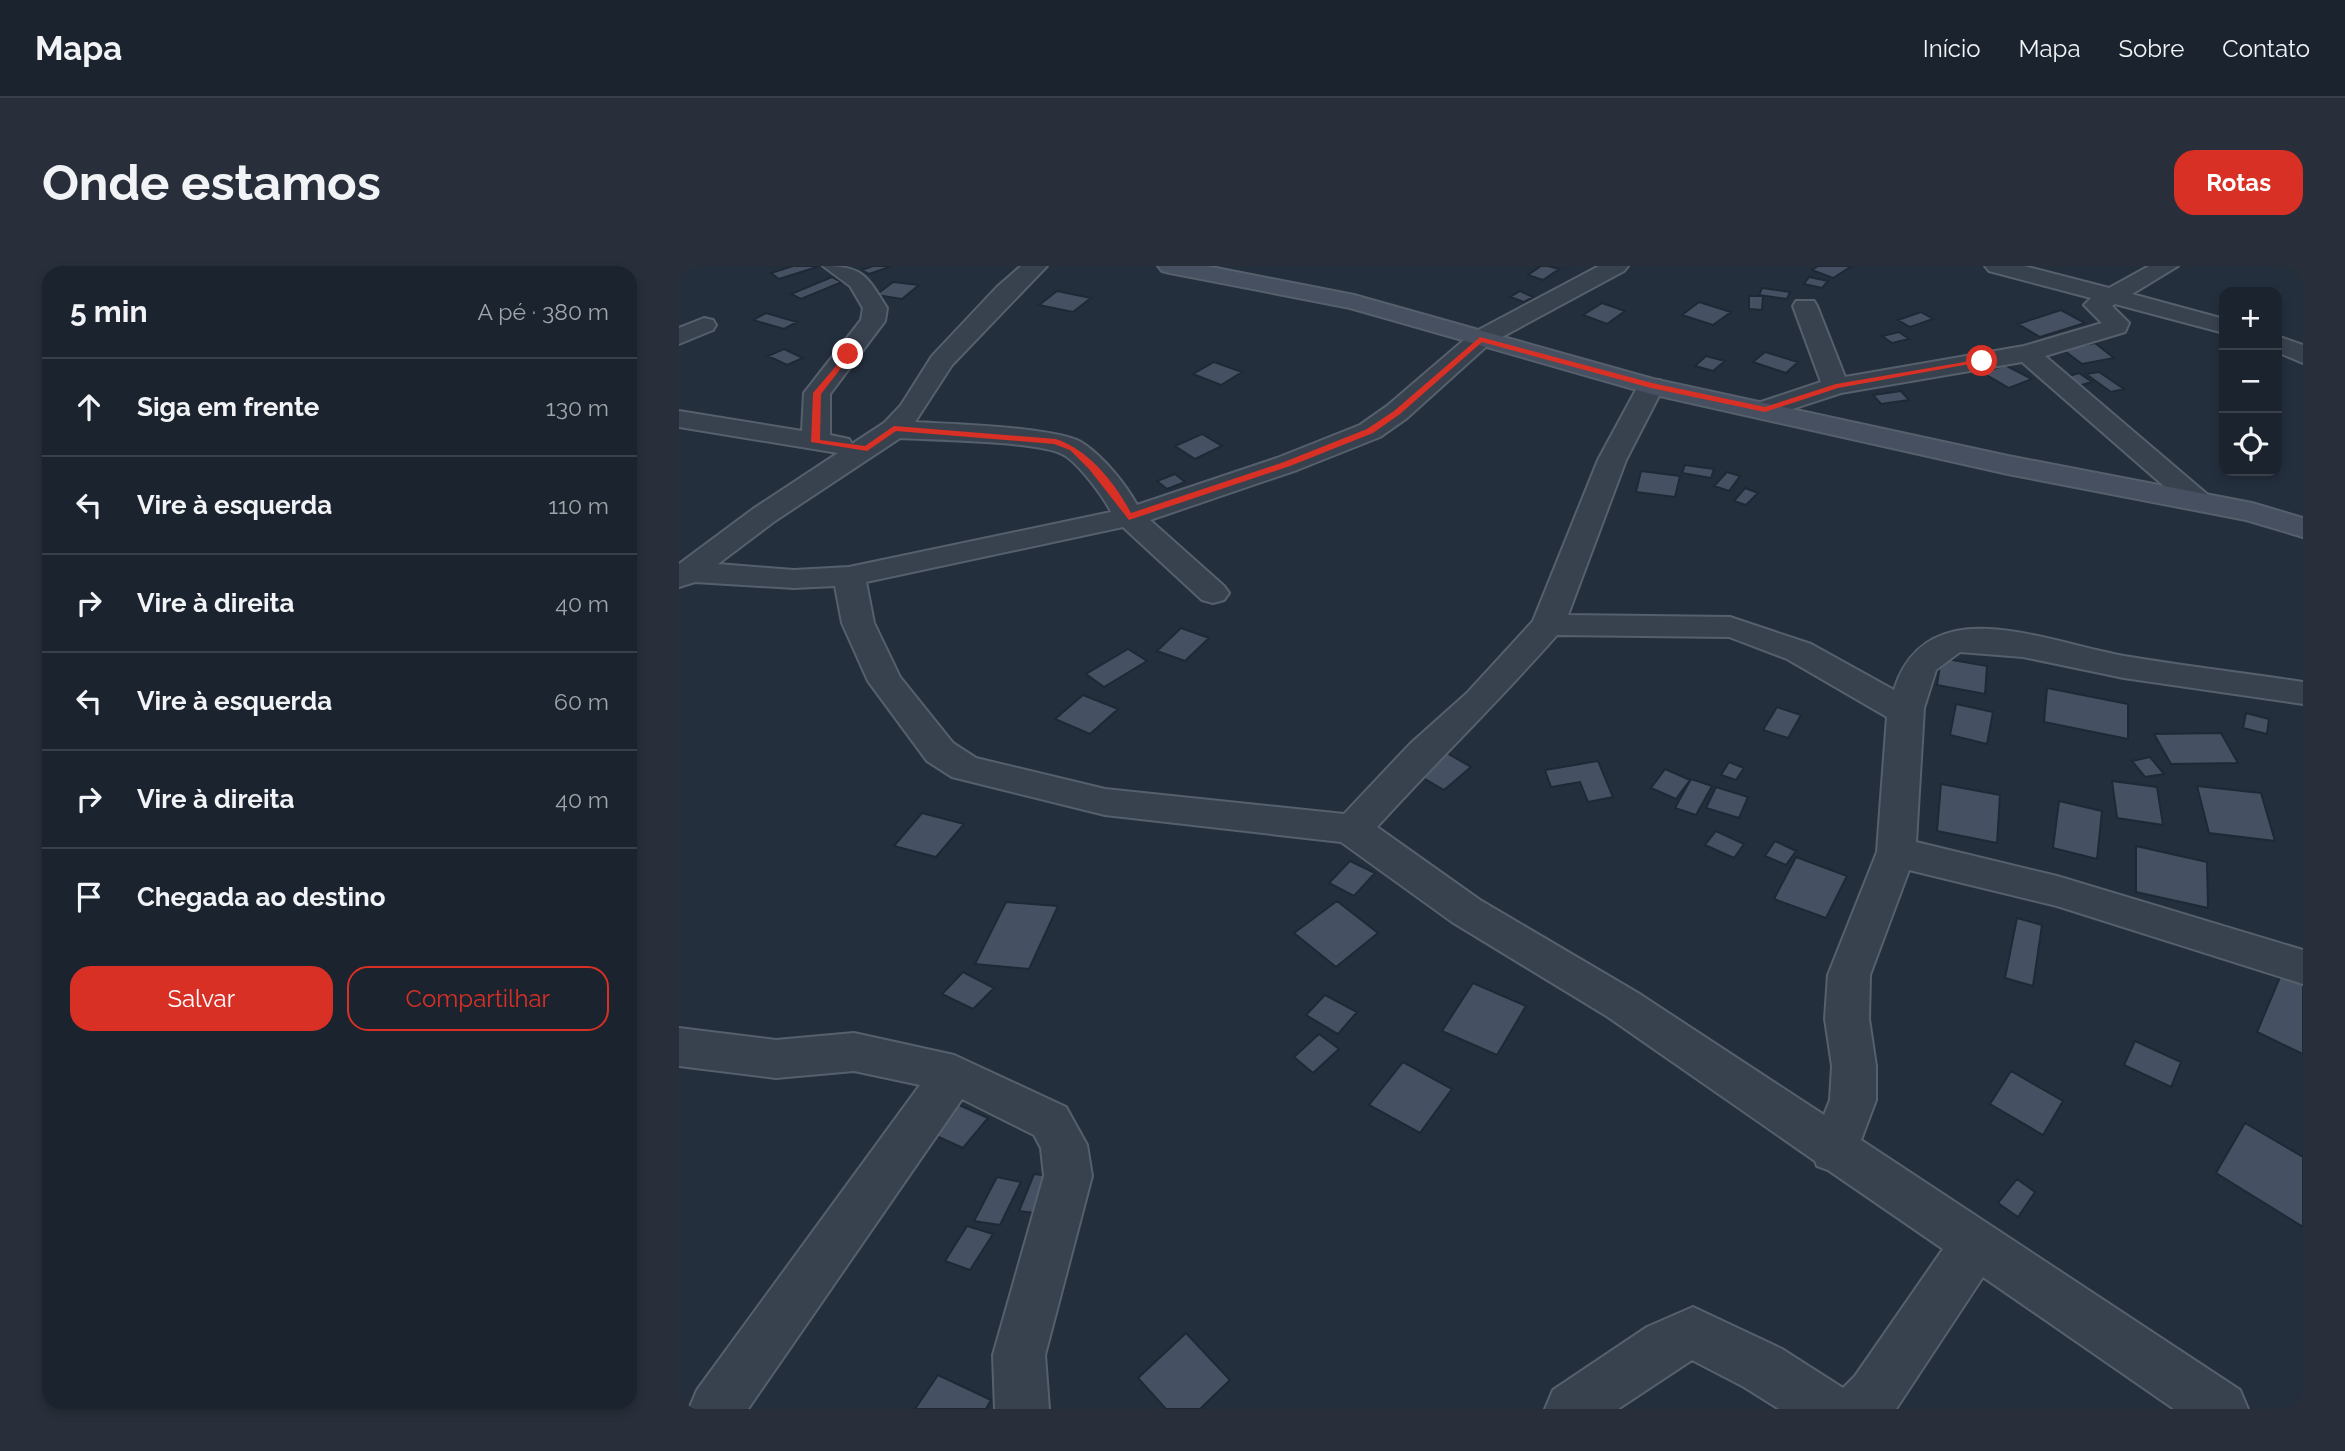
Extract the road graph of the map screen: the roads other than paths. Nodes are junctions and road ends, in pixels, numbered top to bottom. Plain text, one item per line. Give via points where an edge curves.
1 (835, 266) edge
2 (1035, 266) edge
3 (1170, 266) edge
4 (1616, 266) edge
5 (1997, 266) edge
6 (2166, 266) edge
7 (2109, 296) junction
8 (1805, 306) dead end
9 (705, 325) dead end
10 (2219, 325) edge
11 (679, 337) edge
12 (1480, 339) junction
13 (2282, 345) edge
14 (2027, 353) junction
15 (2303, 355) edge
16 (1651, 386) junction
17 (1836, 386) junction
18 (1765, 410) junction
19 (679, 419) edge
20 (894, 429) junction
21 (815, 442) junction
22 (867, 448) junction
23 (2198, 501) junction
24 (1129, 517) junction
25 (2303, 528) edge
26 (685, 575) edge
27 (849, 576) junction
28 (1213, 593) dead end
29 (1548, 625) junction
30 (2303, 693) edge
31 (1905, 712) junction
32 (1352, 830) junction
33 (1896, 852) junction
34 (2303, 967) edge
35 (679, 1047) edge
36 (954, 1074) junction
37 (1834, 1151) junction
38 (1975, 1245) junction
39 (716, 1409) edge
40 (1022, 1409) edge
41 (1572, 1409) edge
42 (1827, 1409) edge
43 (1860, 1409) edge
44 (2221, 1409) edge

1 - 21 street via 859,282 875,308 873,321 817,393
2 - 20 street via 941,361
3 - 12 street via 1342,300
4 - 12 street
5 - 7 street
6 - 7 street
7 - 10 street
7 - 14 street via 2097,308 2118,326
8 - 17 street
9 - 11 street
12 - 16 street
12 - 24 street via 1370,431
13 - 15 street
14 - 17 street
14 - 23 street
16 - 18 street
16 - 29 street via 1612,460
17 - 18 street
18 - 23 street via 2008,465
19 - 21 street
20 - 22 street
20 - 24 street via 1056,442 1073,448 1117,495
21 - 22 street
22 - 26 street via 764,515
23 - 25 street
24 - 27 street
24 - 28 street
26 - 27 street
27 - 32 street via 858,623 885,681 940,752 965,768 1105,802
29 - 31 street via 1730,627 1819,660
29 - 32 street
30 - 31 street via 2004,644 1960,641 1933,653 1919,668
31 - 33 street
32 - 37 street via 1466,911 1623,1005
33 - 34 street via 2057,891
33 - 37 street via 1849,975 1853,1100
35 - 36 street via 776,1059 854,1052
36 - 39 street
36 - 40 street via 1049,1121 1064,1145 1067,1176 1019,1354
37 - 38 street
38 - 43 street
38 - 44 street
41 - 42 street via 1665,1345 1693,1333 1763,1368

